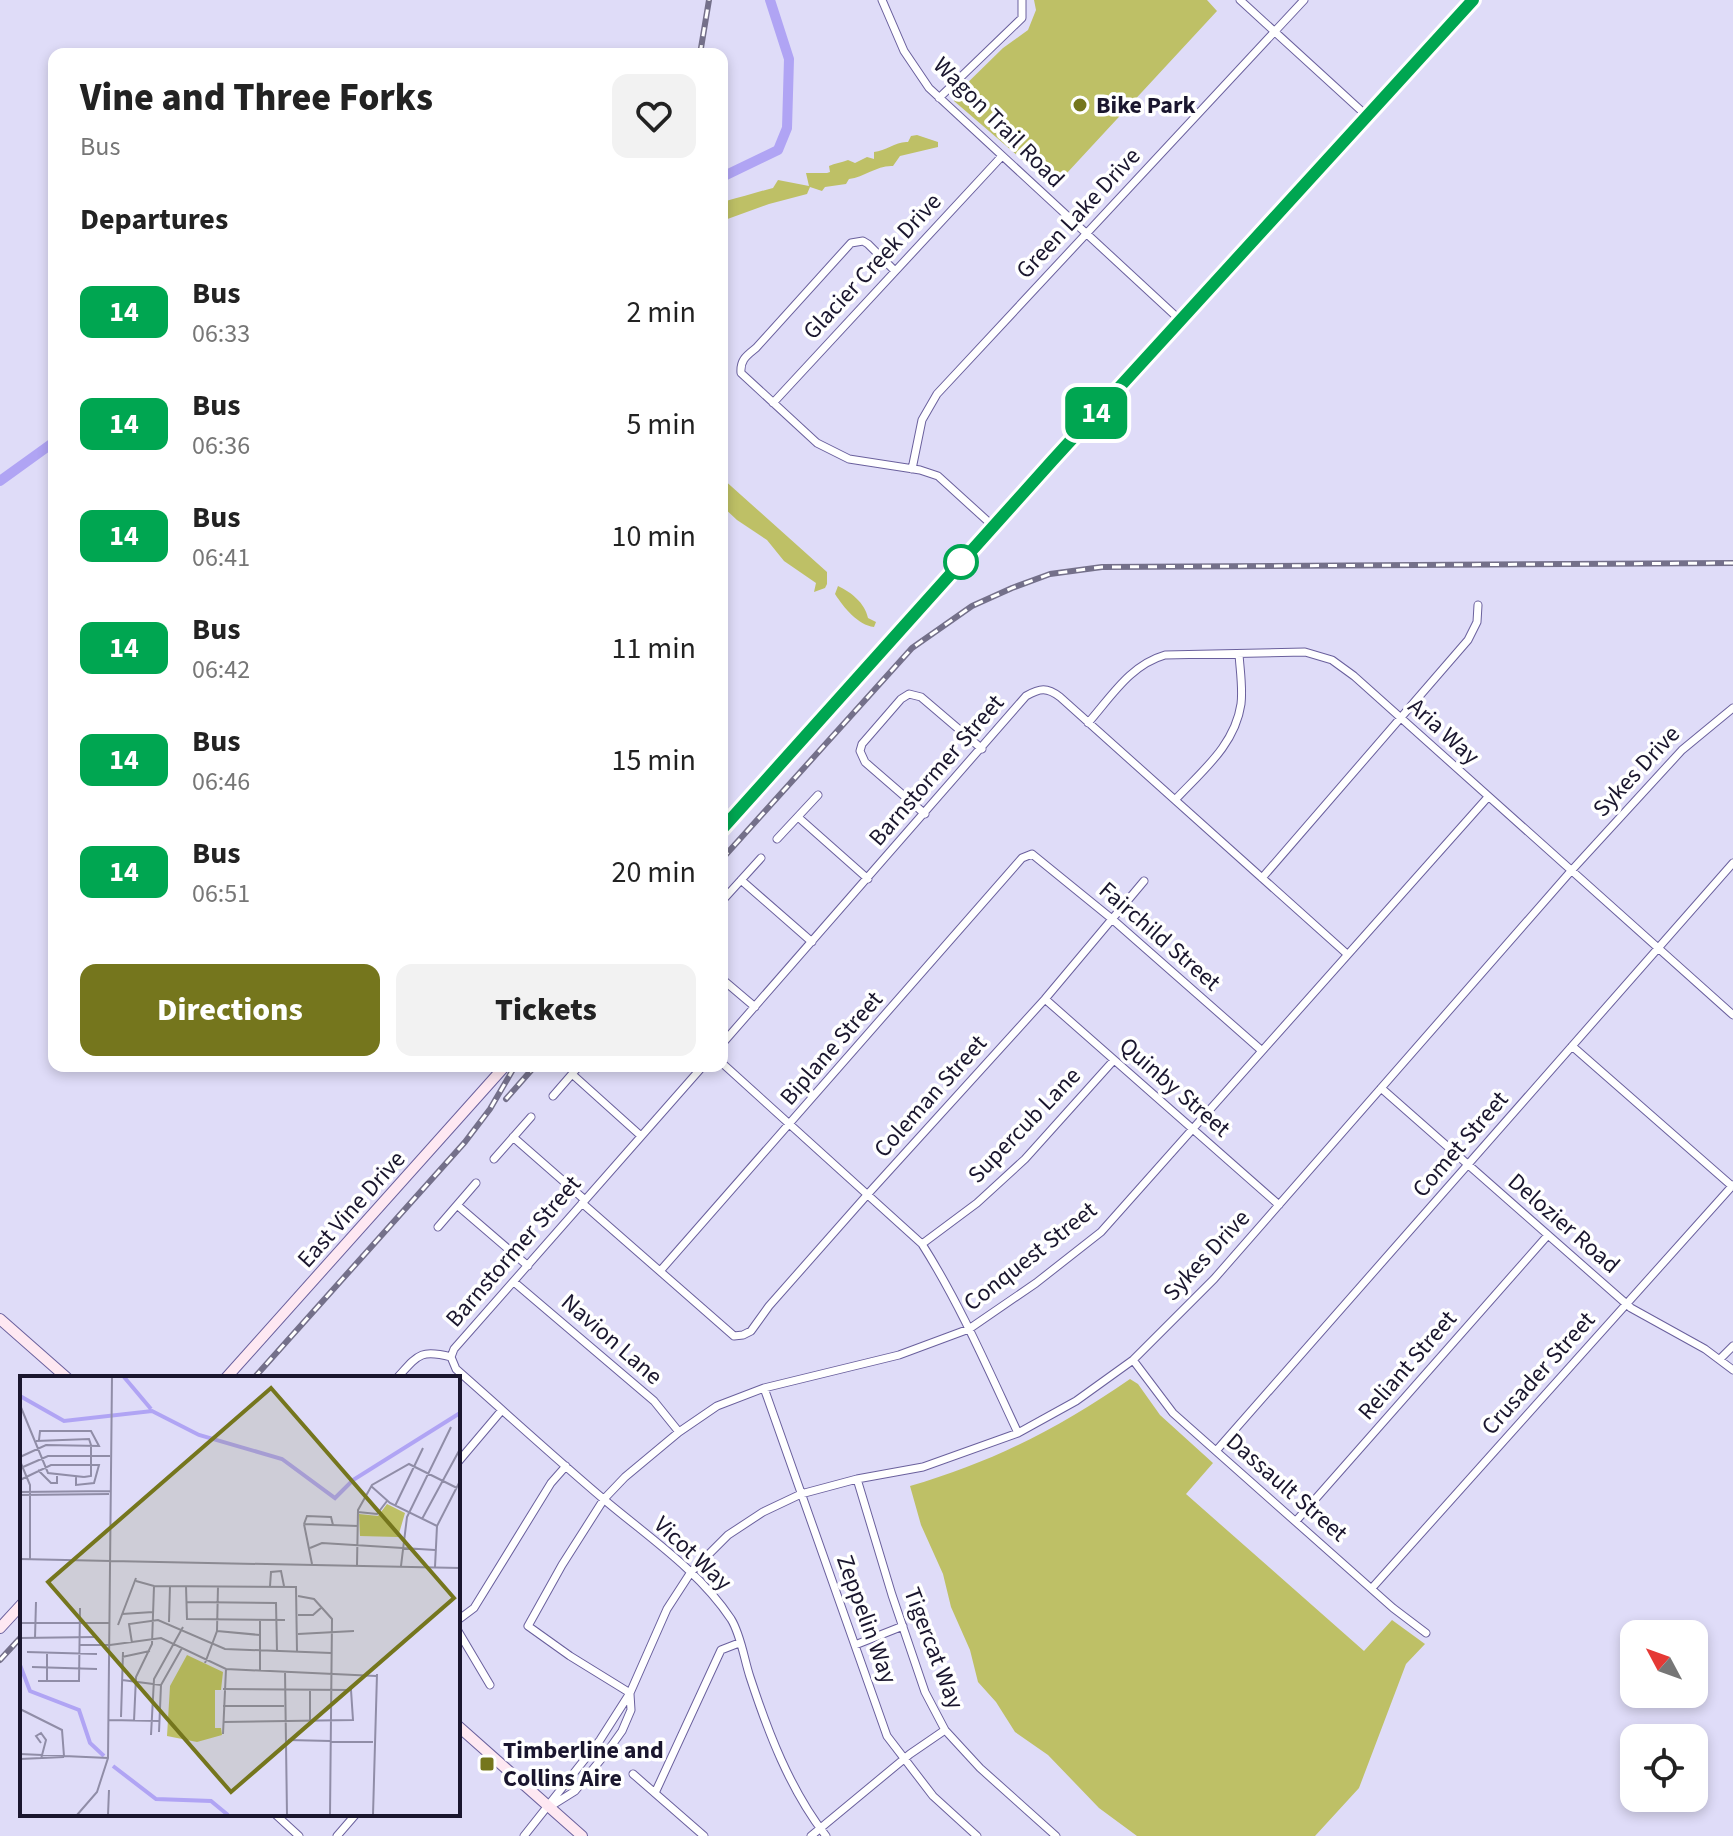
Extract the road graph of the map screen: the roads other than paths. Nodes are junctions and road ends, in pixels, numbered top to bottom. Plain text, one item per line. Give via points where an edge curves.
1 (882, 0) edge
2 (1022, 0) edge
3 (1240, 0) edge
4 (1304, 0) edge
5 (1473, 0) edge
6 (1274, 33) junction
7 (939, 98) junction
8 (1367, 116) junction
9 (1002, 156) junction
10 (1086, 234) junction
11 (895, 271) junction
12 (1180, 320) junction
13 (773, 403) junction
14 (912, 469) junction
15 (993, 526) junction
16 (1478, 605) dead end
17 (1239, 654) junction
18 (1733, 708) edge
19 (1400, 718) junction
20 (1088, 723) junction
21 (982, 749) junction
22 (818, 795) dead end
23 (1488, 797) junction
24 (1175, 800) junction
25 (925, 814) junction
26 (798, 817) junction
27 (728, 822) edge
28 (777, 839) dead end
29 (1032, 854) joint
30 (761, 858) dead end
31 (1733, 863) edge
32 (1571, 871) junction
33 (1262, 878) junction
34 (868, 879) junction
35 (741, 880) junction
36 (1144, 881) dead end
37 (728, 894) edge
38 (1112, 919) junction
39 (812, 942) junction
40 (1657, 948) junction
41 (1347, 954) junction
42 (728, 984) edge
43 (1045, 999) junction
44 (755, 1007) junction
45 (1733, 1015) edge
46 (728, 1037) edge
47 (1572, 1046) junction
48 (1261, 1050) junction
49 (1114, 1060) junction
50 (728, 1068) edge
51 (500, 1072) edge
52 (694, 1072) edge
53 (572, 1074) joint
54 (1381, 1088) junction
55 (553, 1096) dead end
56 (531, 1117) dead end
57 (790, 1125) junction
58 (1192, 1128) junction
59 (641, 1136) junction
60 (513, 1137) junction
61 (494, 1159) dead end
62 (1468, 1165) junction
63 (476, 1183) dead end
64 (1733, 1185) edge
65 (867, 1195) junction
66 (584, 1202) junction
67 (457, 1205) junction
68 (1279, 1205) junction
69 (438, 1227) dead end
70 (1548, 1235) junction
71 (922, 1244) junction
72 (528, 1266) junction
73 (661, 1270) junction
74 (514, 1282) junction
75 (1626, 1304) junction
76 (0, 1319) edge
77 (969, 1329) junction
78 (1733, 1346) edge
79 (451, 1357) junction
80 (1720, 1359) junction
81 (1133, 1360) junction
82 (1733, 1370) edge
83 (65, 1376) edge
84 (228, 1376) edge
85 (399, 1376) edge
86 (764, 1388) junction
87 (502, 1410) junction
88 (679, 1432) junction
89 (1018, 1433) junction
90 (1216, 1451) junction
91 (460, 1460) edge
92 (566, 1466) junction
93 (857, 1479) junction
94 (801, 1494) junction
95 (604, 1499) junction
96 (1296, 1521) junction
97 (691, 1572) junction
98 (1372, 1588) junction
99 (20, 1606) edge
100 (460, 1618) edge
101 (903, 1626) junction
102 (0, 1628) edge
103 (1426, 1633) dead end
104 (460, 1634) edge
105 (739, 1643) junction
106 (855, 1645) junction
107 (490, 1685) dead end
108 (630, 1693) junction
109 (460, 1728) edge
110 (945, 1730) junction
111 (904, 1761) junction
112 (633, 1774) dead end
113 (655, 1793) junction
114 (549, 1807) junction
115 (277, 1816) edge
116 (354, 1816) edge
117 (819, 1827) junction
118 (299, 1836) edge
119 (337, 1836) edge
120 (524, 1836) edge
121 (582, 1836) edge
122 (704, 1836) edge
123 (811, 1836) edge
124 (826, 1836) edge
125 (977, 1836) edge
126 (1056, 1836) edge

1 - 7 street, Wagon Trail Road via 904,51
2 - 7 street via 1022,18
3 - 6 street
4 - 6 street, Green Lake Drive
5 - 8 street
6 - 8 street
6 - 10 street, Green Lake Drive
7 - 9 street, Wagon Trail Road
8 - 12 street
9 - 10 street, Wagon Trail Road
9 - 11 street, Glacier Creek Drive
10 - 12 street, Wagon Trail Road
10 - 14 street, Green Lake Drive via 937,394 922,420
11 - 13 street, Glacier Creek Drive
11 - 13 street via 868,244 847,247 743,360 741,373
12 - 15 street
13 - 14 street via 830,451
14 - 15 street via 938,476
15 - 27 street
16 - 19 street via 1468,640
17 - 19 street, Aria Way via 1305,652 1332,660
17 - 20 street, Aria Way via 1165,655 1146,662
17 - 24 street via 1242,702 1234,729 1223,749
18 - 32 street, Sykes Drive via 1682,750
19 - 23 street, Aria Way
19 - 33 street
20 - 21 street, Barnstormer Street via 1042,688 1026,696
20 - 24 street, Barnstormer Street
21 - 25 street, Barnstormer Street
21 - 25 street via 921,697 909,694 891,710 860,751 865,762
22 - 26 street
23 - 32 street, Aria Way
23 - 41 street, Conquest Street
24 - 33 street, Barnstormer Street
25 - 34 street, Barnstormer Street
26 - 28 street
26 - 34 street
29 - 38 street, Fairchild Street
29 - 57 street, Biplane Street via 1022,858
30 - 35 street
31 - 40 street, Comet Street
32 - 40 street, Aria Way
32 - 54 street, Sykes Drive
33 - 41 street, Barnstormer Street
34 - 39 street, Barnstormer Street
35 - 37 street
35 - 39 street
36 - 38 street, Coleman Street
38 - 43 street, Coleman Street
38 - 48 street, Fairchild Street
39 - 44 street, Barnstormer Street
40 - 45 street, Aria Way
40 - 47 street, Comet Street
41 - 48 street, Conquest Street
42 - 44 street
43 - 49 street, Quinby Street
43 - 65 street, Coleman Street
44 - 46 street, Barnstormer Street
47 - 62 street, Comet Street
47 - 64 street
48 - 58 street, Conquest Street
49 - 58 street, Quinby Street
49 - 71 street, Supercub Lane via 1025,1159
50 - 57 street
51 - 84 street, East Vine Drive
52 - 59 street, Barnstormer Street
53 - 55 street
53 - 59 street
54 - 62 street, Delozier Road
54 - 68 street, Sykes Drive
56 - 60 street
57 - 65 street
57 - 73 street, Biplane Street
58 - 68 street, Quinby Street
58 - 77 street, Conquest Street via 1101,1232
59 - 66 street, Barnstormer Street
60 - 61 street
60 - 66 street
62 - 70 street, Delozier Road
62 - 90 street, Comet Street
63 - 67 street
64 - 75 street, Crusader Street
65 - 71 street
65 - 73 street, Coleman Street via 743,1335 734,1336
66 - 72 street, Barnstormer Street
66 - 73 street
67 - 69 street
67 - 72 street
68 - 81 street, Sykes Drive
70 - 75 street, Delozier Road
70 - 96 street, Reliant Street
71 - 77 street
72 - 74 street, Barnstormer Street
74 - 79 street, Barnstormer Street
74 - 88 street, Navion Lane via 654,1401
75 - 80 street, Delozier Road
75 - 98 street, Crusader Street
76 - 83 street
77 - 86 street, Conquest Street via 899,1355
77 - 89 street
78 - 80 street
79 - 85 street via 419,1354
79 - 87 street, Vicot Way via 456,1369
80 - 82 street, Delozier Road
81 - 89 street, Sykes Drive via 1076,1401
81 - 90 street, Dassault Street via 1173,1413
86 - 88 street, Conquest Street via 717,1406
86 - 94 street, Zeppelin Way
87 - 91 street
87 - 92 street, Vicot Way
88 - 95 street, Conquest Street
89 - 93 street, Sykes Drive via 923,1467
90 - 96 street, Dassault Street
92 - 95 street, Vicot Way
92 - 100 street via 474,1608
93 - 94 street, Sykes Drive
93 - 101 street, Tigercat Way
94 - 97 street, Sykes Drive via 728,1535
94 - 106 street, Zeppelin Way
95 - 97 street, Vicot Way
95 - 108 street, Conquest Street via 528,1626
96 - 98 street, Dassault Street
97 - 105 street, Vicot Way via 733,1622
97 - 108 street, Sykes Drive via 667,1609
98 - 103 street, Dassault Street
99 - 102 street
101 - 106 street
101 - 110 street, Tigercat Way via 925,1692
104 - 107 street
105 - 113 street via 721,1650
105 - 117 street, Vicot Way via 780,1756
106 - 111 street, Zeppelin Way via 887,1736
108 - 114 street
108 - 114 street via 631,1710 622,1731 575,1791
109 - 114 street
110 - 111 street
110 - 126 street, Tigercat Way
111 - 117 street
111 - 125 street, Zeppelin Way
112 - 113 street
113 - 122 street
114 - 120 street
114 - 121 street
115 - 118 street
116 - 119 street
117 - 123 street
117 - 124 street, Vicot Way

